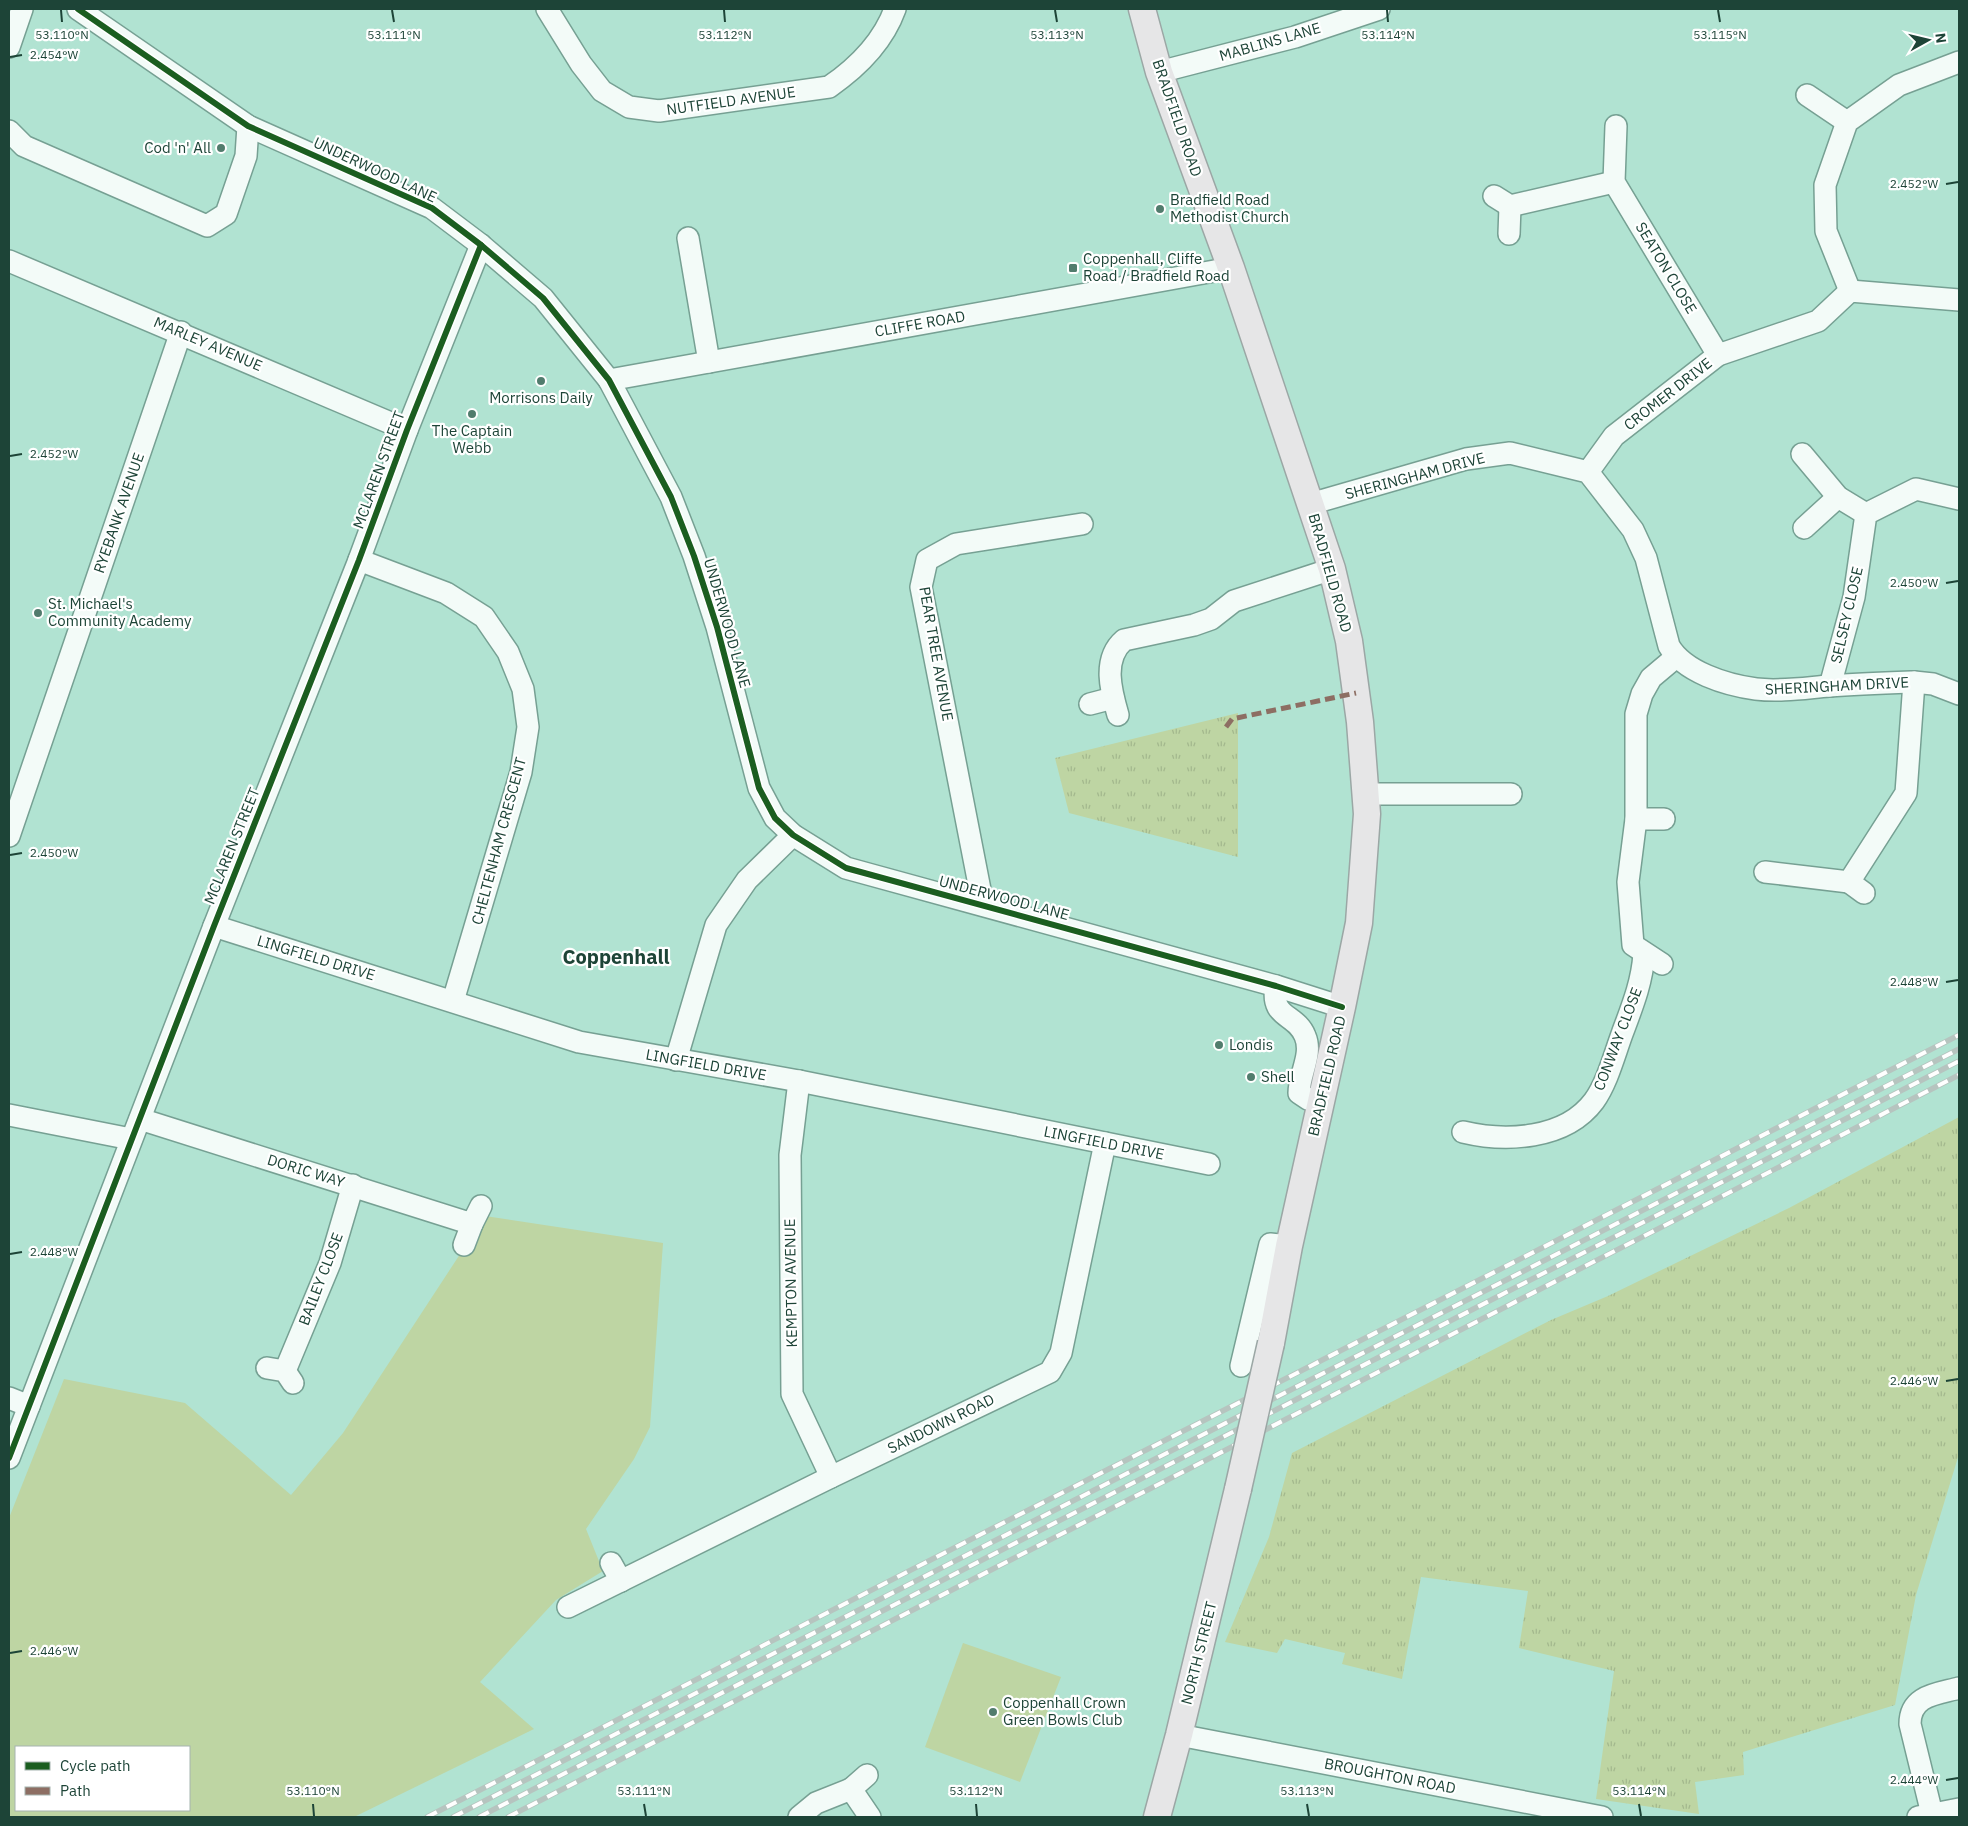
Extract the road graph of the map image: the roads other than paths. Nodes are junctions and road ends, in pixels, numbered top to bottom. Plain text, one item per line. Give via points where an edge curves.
1 (22, 9) edge
2 (78, 9) edge
3 (547, 9) edge
4 (894, 9) edge
5 (1142, 9) edge
6 (1379, 9) edge
7 (9, 47) edge
8 (1959, 62) edge
9 (1159, 72) junction
10 (1807, 95) dead end
11 (1847, 122) junction
12 (248, 126) junction
13 (1616, 126) dead end
14 (9, 131) edge
15 (1614, 182) junction
16 (1509, 234) dead end
17 (688, 238) dead end
18 (482, 245) junction
19 (9, 261) edge
20 (1231, 268) junction
21 (1850, 291) junction
22 (1959, 300) edge
23 (181, 332) junction
24 (1718, 355) junction
25 (710, 362) junction
26 (609, 380) junction
27 (407, 430) junction
28 (1802, 454) dead end
29 (1588, 472) junction
30 (1838, 496) junction
31 (1959, 499) edge
32 (1310, 504) junction
33 (1866, 514) junction
34 (1082, 524) dead end
35 (1804, 528) dead end
36 (359, 560) junction
37 (1332, 569) junction
38 (1676, 657) junction
39 (1914, 682) junction
40 (1830, 686) junction
41 (1959, 694) edge
42 (1090, 704) dead end
43 (1366, 794) junction
44 (1511, 794) dead end
45 (1636, 818) junction
46 (1664, 819) dead end
47 (9, 836) edge
48 (793, 836) junction
49 (1765, 872) dead end
50 (983, 905) junction
51 (214, 926) junction
52 (1644, 954) junction
53 (1662, 964) dead end
54 (1276, 986) junction
55 (454, 1001) junction
56 (1342, 1007) junction
57 (676, 1060) junction
58 (799, 1081) junction
59 (1321, 1102) junction
60 (9, 1114) edge
61 (140, 1120) junction
62 (1463, 1132) dead end
63 (131, 1139) junction
64 (1105, 1143) junction
65 (1209, 1164) dead end
66 (353, 1185) junction
67 (464, 1245) dead end
68 (1289, 1246) junction
69 (1241, 1366) dead end
70 (282, 1374) dead end
71 (9, 1398) edge
72 (29, 1406) junction
73 (9, 1458) edge
74 (831, 1477) junction
75 (1238, 1489) joint
76 (568, 1607) dead end
77 (1959, 1688) edge
78 (1179, 1735) junction
79 (867, 1775) dead end
80 (851, 1789) junction
81 (1959, 1809) edge
82 (1925, 1816) edge
83 (799, 1817) edge
84 (870, 1817) edge
85 (1157, 1817) edge
86 (1602, 1817) edge

1 - 7 street
2 - 12 street, UNDERWOOD LANE
3 - 4 street, NUTFIELD AVENUE via 602,91 629,107 659,111 829,87 852,71 888,30
5 - 9 main road, BRADFIELD ROAD
6 - 9 street, MABLINS LANE via 1295,37
8 - 11 street via 1899,85
9 - 20 main road, BRADFIELD ROAD
10 - 11 street
11 - 21 street via 1825,185 1826,232
12 - 14 street via 246,156 226,214 207,226 24,146
12 - 18 street, UNDERWOOD LANE via 432,208
13 - 15 street
15 - 16 street via 1502,201
15 - 24 street, SEATON CLOSE
17 - 25 street
18 - 26 street, UNDERWOOD LANE via 543,298
18 - 27 street, MCLAREN STREET
19 - 23 street, MARLEY AVENUE
20 - 25 street, CLIFFE ROAD
20 - 32 main road, BRADFIELD ROAD
21 - 22 street
21 - 24 street, CROMER DRIVE via 1818,322
23 - 27 street, MARLEY AVENUE
23 - 47 street, RYEBANK AVENUE
24 - 29 street, CROMER DRIVE via 1614,436
25 - 26 street, CLIFFE ROAD
26 - 48 street, UNDERWOOD LANE via 671,497 717,627 759,788 775,818
27 - 36 street, MCLAREN STREET
28 - 30 street
29 - 32 street, SHERINGHAM DRIVE via 1510,453 1466,459
29 - 38 street via 1633,530 1646,558 1669,646
30 - 33 street
30 - 35 street
31 - 33 street via 1916,489
32 - 37 main road, BRADFIELD ROAD
33 - 40 street, SELSEY CLOSE via 1854,597
34 - 50 street, PEAR TREE AVENUE via 956,544 927,560 922,587
36 - 51 street, MCLAREN STREET
36 - 55 street, CHELTENHAM CRESCENT via 446,592 484,617 508,652 523,689 528,726 521,772
37 - 42 street via 1234,601 1211,619 1194,626 1124,640 1117,646 1111,666 1110,679 1116,707
37 - 43 main road, BRADFIELD ROAD via 1349,641
38 - 40 street, SHERINGHAM DRIVE via 1687,666 1713,677 1756,689
38 - 45 street via 1651,678 1636,714
39 - 40 street, SHERINGHAM DRIVE
39 - 41 street, SHERINGHAM DRIVE via 1933,684
39 - 49 street via 1906,793 1856,887
43 - 44 street
43 - 56 main road, BRADFIELD ROAD via 1359,923
45 - 46 street
45 - 52 street via 1628,882 1633,945
48 - 50 street, UNDERWOOD LANE via 846,868
48 - 57 street via 747,880 716,925
50 - 54 street, UNDERWOOD LANE
51 - 55 street, LINGFIELD DRIVE
51 - 61 street, MCLAREN STREET
52 - 53 street
52 - 62 street, CONWAY CLOSE via 1640,986 1594,1101 1576,1118 1534,1135 1509,1139
54 - 56 street, UNDERWOOD LANE
54 - 59 street via 1277,1008 1299,1027 1307,1041 1299,1093
55 - 57 street, LINGFIELD DRIVE via 579,1042
56 - 59 main road, BRADFIELD ROAD
57 - 58 street, LINGFIELD DRIVE
58 - 64 street, LINGFIELD DRIVE
58 - 74 street, KEMPTON AVENUE via 790,1155 792,1394
59 - 68 main road, BRADFIELD ROAD
60 - 63 street
61 - 63 street, MCLAREN STREET
61 - 66 street, DORIC WAY
63 - 72 street, MCLAREN STREET
64 - 65 street, LINGFIELD DRIVE
64 - 74 street, SANDOWN ROAD via 1061,1353 1050,1372
66 - 67 street, DORIC WAY via 477,1215
66 - 70 street, BAILEY CLOSE via 330,1263
68 - 69 street via 1270,1244
68 - 75 main road, BRADFIELD ROAD, bridge
71 - 72 street
72 - 73 street, MCLAREN STREET
74 - 76 street, SANDOWN ROAD via 616,1572
75 - 78 main road, NORTH STREET
77 - 82 street via 1924,1698 1910,1714
78 - 85 main road, NORTH STREET
78 - 86 street, BROUGHTON ROAD
79 - 80 street
80 - 83 street via 816,1803
80 - 84 street
81 - 82 street

